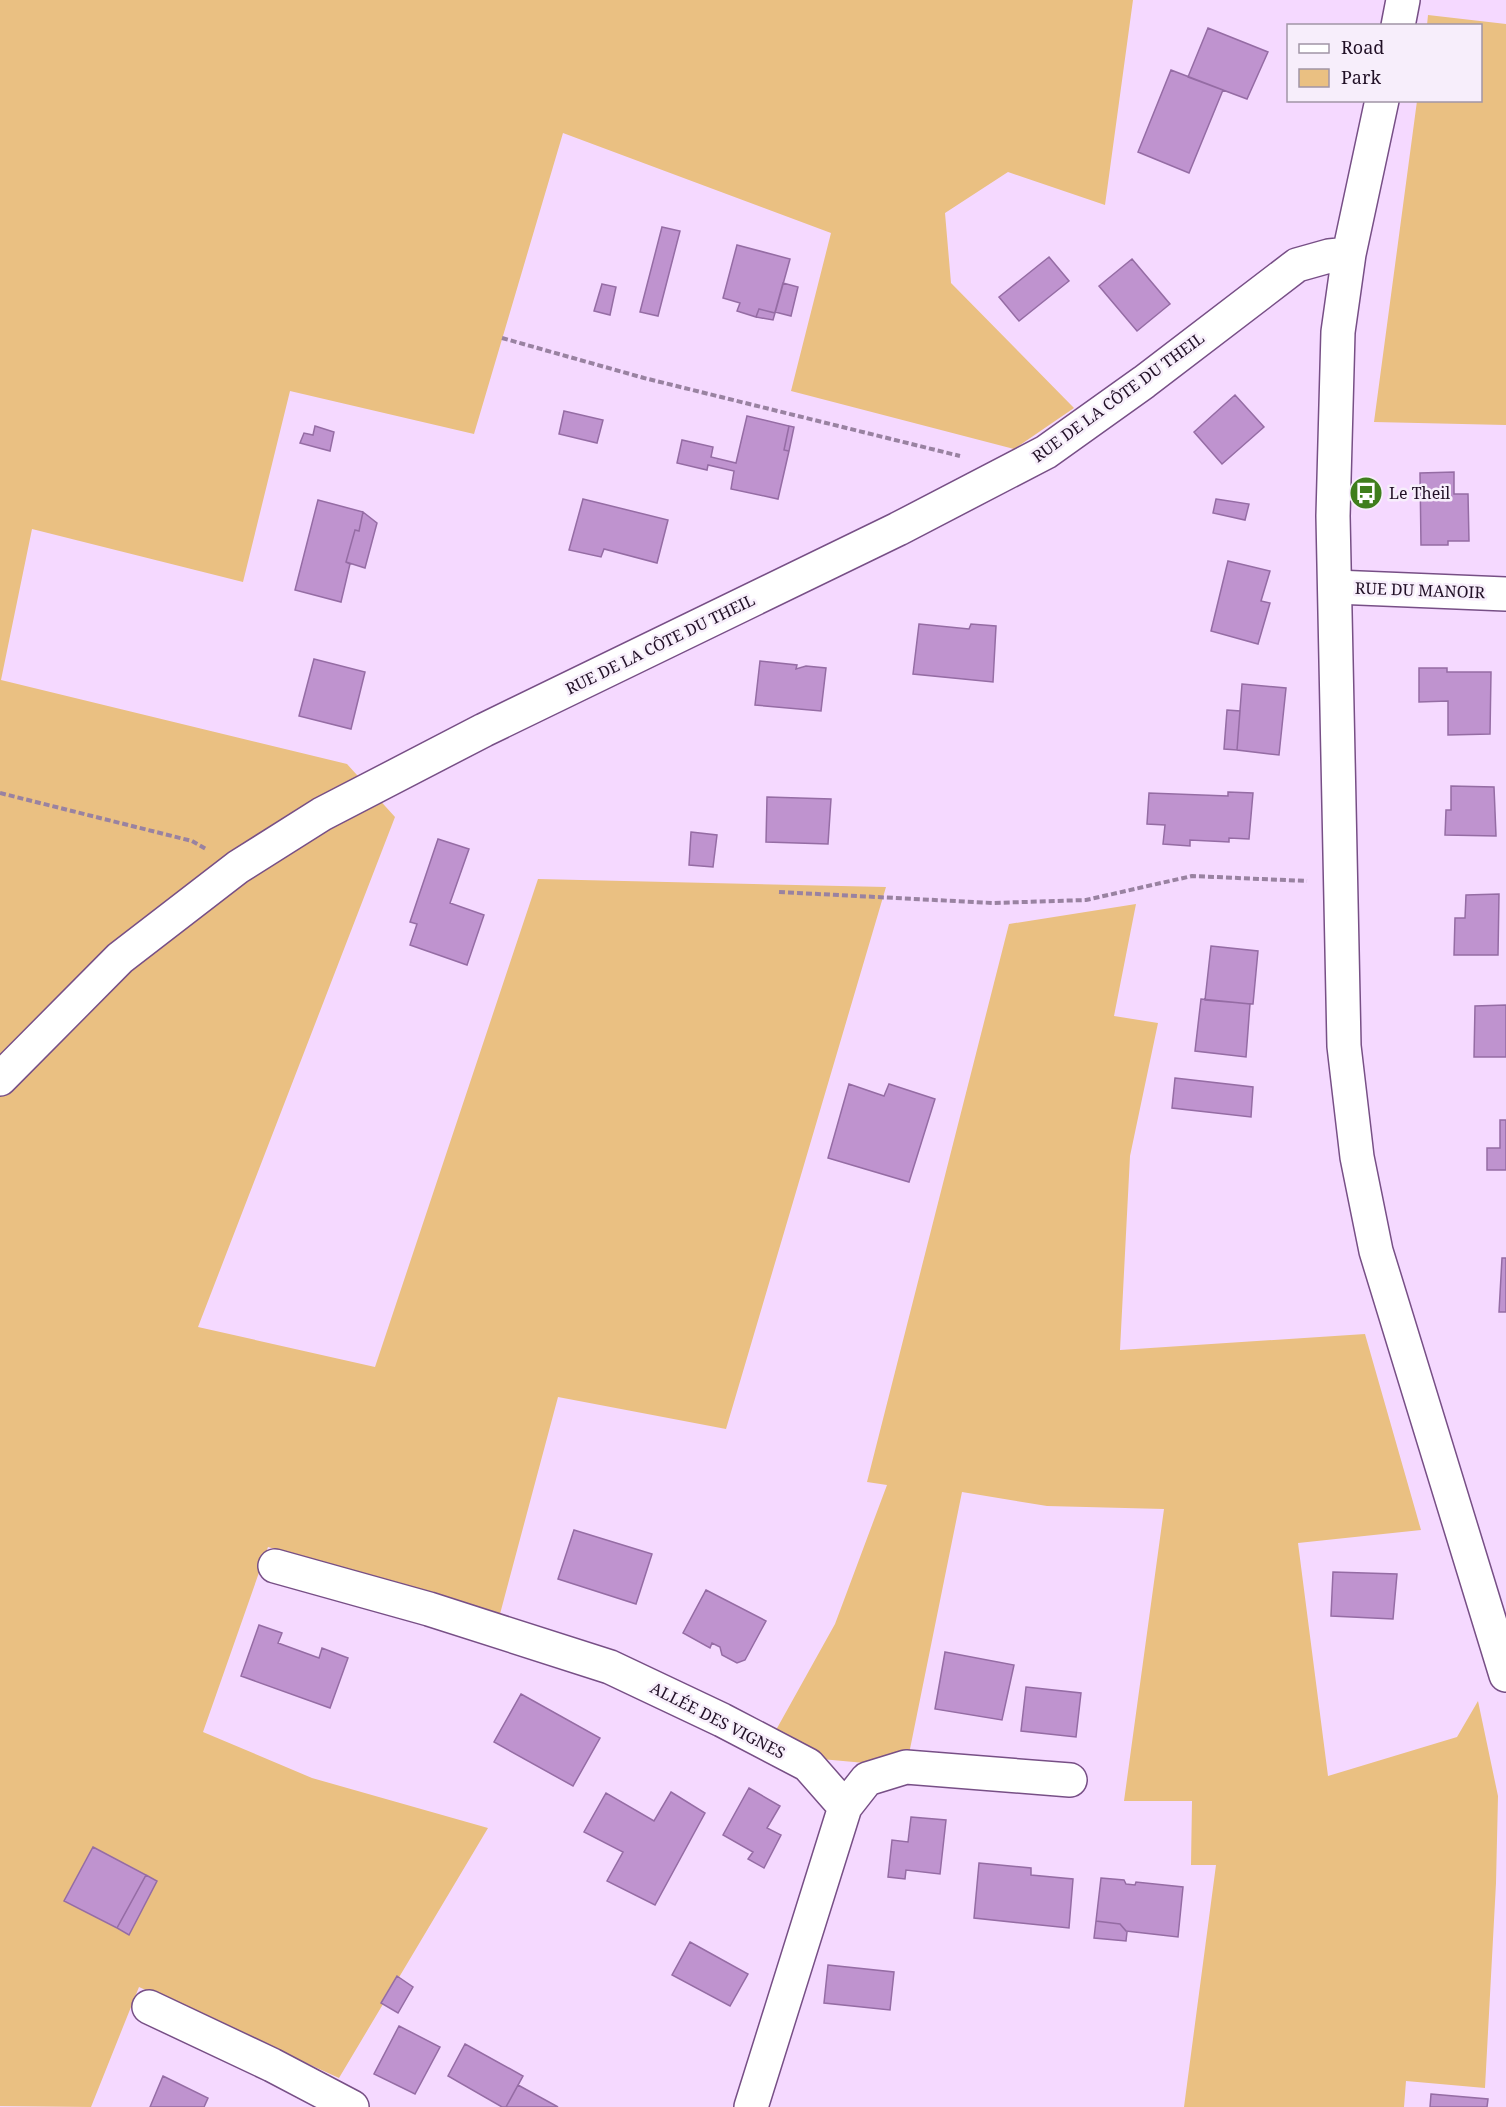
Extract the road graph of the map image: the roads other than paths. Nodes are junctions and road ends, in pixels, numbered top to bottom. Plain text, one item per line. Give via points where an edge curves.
1 (1403, 0) edge
2 (1398, 24) edge
3 (1382, 102) edge
4 (1349, 254) junction
5 (1335, 587) junction
6 (1506, 594) edge
7 (0, 1079) edge
8 (275, 1566) dead end
9 (1506, 1675) edge
10 (1070, 1780) dead end
11 (845, 1807) junction
12 (149, 2007) dead end
13 (352, 2107) edge
14 (751, 2107) edge

1 - 2 street
3 - 4 street
4 - 5 street via 1338,332
4 - 7 street, RUE DE LA CÔTE DU THEIL via 1297,265 1046,452 322,814 238,867 120,958
5 - 6 street, RUE DU MANOIR
5 - 9 street via 1344,1046 1357,1157 1376,1251
8 - 11 street, ALLÉE DES VIGNES via 429,1609 610,1667 808,1766
10 - 11 street via 906,1767 867,1779
11 - 14 street
12 - 13 street

